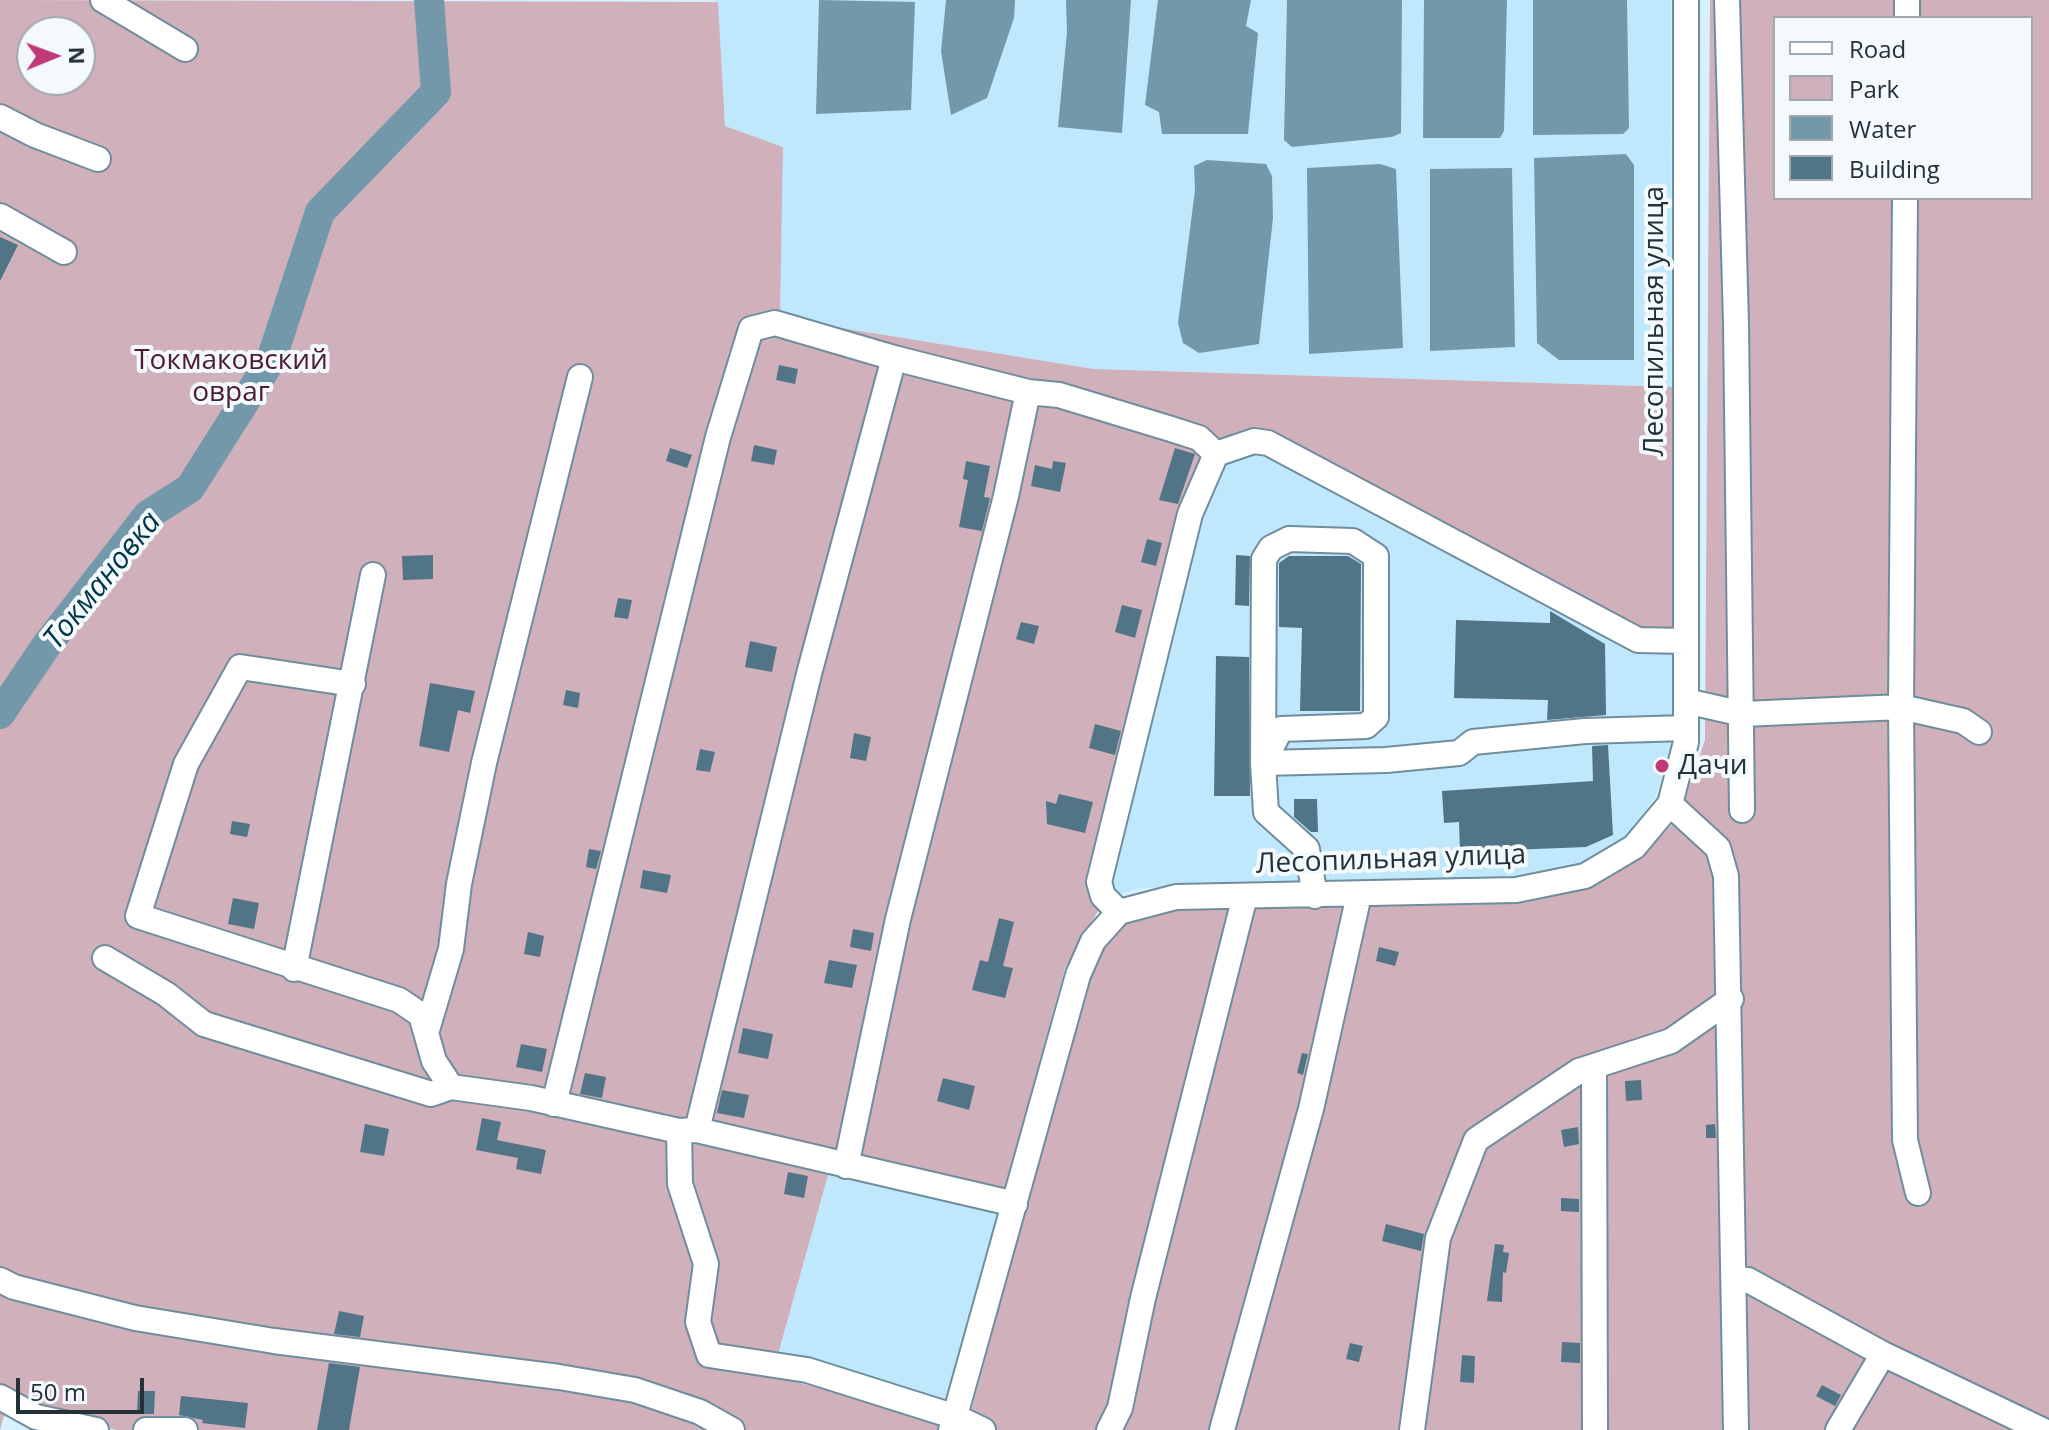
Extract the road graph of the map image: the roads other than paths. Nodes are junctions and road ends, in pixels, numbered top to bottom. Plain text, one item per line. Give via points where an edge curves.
1 (103, 0) edge
2 (1686, 0) edge
3 (1727, 0) edge
4 (185, 49) dead end
5 (0, 117) edge
6 (98, 159) dead end
7 (1905, 200) edge
8 (0, 216) edge
9 (64, 252) dead end
10 (894, 358) junction
11 (580, 377) dead end
12 (1028, 392) junction
13 (1216, 454) junction
14 (373, 575) dead end
15 (1685, 641) junction
16 (353, 684) junction
17 (1686, 701) junction
18 (1901, 707) junction
19 (1743, 714) junction
20 (1686, 728) junction
21 (1979, 732) dead end
22 (1263, 763) junction
23 (1670, 804) junction
24 (1742, 810) dead end
25 (1359, 895) junction
26 (1245, 896) junction
27 (1315, 896) junction
28 (1744, 897) dead end
29 (1119, 912) junction
30 (105, 958) dead end
31 (294, 969) junction
32 (1731, 999) junction
33 (427, 1030) junction
34 (1594, 1067) junction
35 (451, 1087) junction
36 (554, 1104) junction
37 (688, 1131) junction
38 (846, 1166) junction
39 (1918, 1193) dead end
40 (1015, 1204) junction
41 (1735, 1243) junction
42 (1735, 1279) junction
43 (0, 1280) edge
44 (1883, 1354) junction
45 (0, 1397) edge
46 (2005, 1423) edge
47 (954, 1424) edge
48 (738, 1429) edge
49 (96, 1430) edge
50 (146, 1430) edge
51 (185, 1430) edge
52 (983, 1430) edge
53 (1109, 1430) edge
54 (1222, 1430) edge
55 (1412, 1430) edge
56 (1595, 1430) edge
57 (1736, 1430) edge
58 (1838, 1430) edge
59 (2042, 1430) edge

1 - 4 street
2 - 15 street, Лесопильная улица
3 - 19 street
5 - 6 street
7 - 18 street
8 - 9 street
10 - 12 street
10 - 36 street via 775,323 751,329 718,437
10 - 37 street
11 - 33 street via 484,763 451,949
12 - 13 street via 1059,395 1199,438
12 - 38 street via 898,919
13 - 15 street via 1254,441 1268,443 1638,640
13 - 29 street via 1190,514 1099,882 1103,896
14 - 16 street
15 - 17 street, Лесопильная улица
16 - 31 street
16 - 31 street via 240,667 186,764 138,916
17 - 19 street
17 - 20 street, Лесопильная улица
18 - 19 street
18 - 21 street via 1963,721
18 - 39 street via 1905,1140
19 - 24 street
20 - 22 street via 1473,742 1459,753 1386,760
20 - 23 street, Лесопильная улица
22 - 22 street via 1264,559 1271,548 1289,539 1357,542 1376,556 1376,717 1366,726 1281,729
22 - 27 street via 1266,812 1307,849
23 - 25 street, Лесопильная улица via 1634,847 1585,876 1516,890
23 - 32 street via 1718,848 1726,876
25 - 27 street, Лесопильная улица
25 - 54 street via 1311,1109
26 - 27 street, Лесопильная улица
26 - 29 street, Лесопильная улица via 1176,897
26 - 53 street via 1120,1408
28 - 41 street via 1750,1242
29 - 40 street via 1093,941 1078,975
30 - 35 street via 204,1024 431,1094
31 - 33 street via 399,1000 421,1015
32 - 34 street via 1671,1041
32 - 41 street
33 - 35 street via 434,1061
34 - 55 street via 1579,1071 1476,1140 1438,1238
34 - 56 street
35 - 36 street
36 - 37 street
37 - 38 street
37 - 47 street via 680,1184 706,1264 698,1322 709,1355 807,1370
38 - 40 street
40 - 47 street
41 - 42 street
42 - 44 street via 1748,1280
42 - 57 street
43 - 48 street via 135,1318 635,1390
44 - 46 street
44 - 58 street
45 - 49 street via 36,1417
46 - 59 street
47 - 52 street
50 - 51 street

